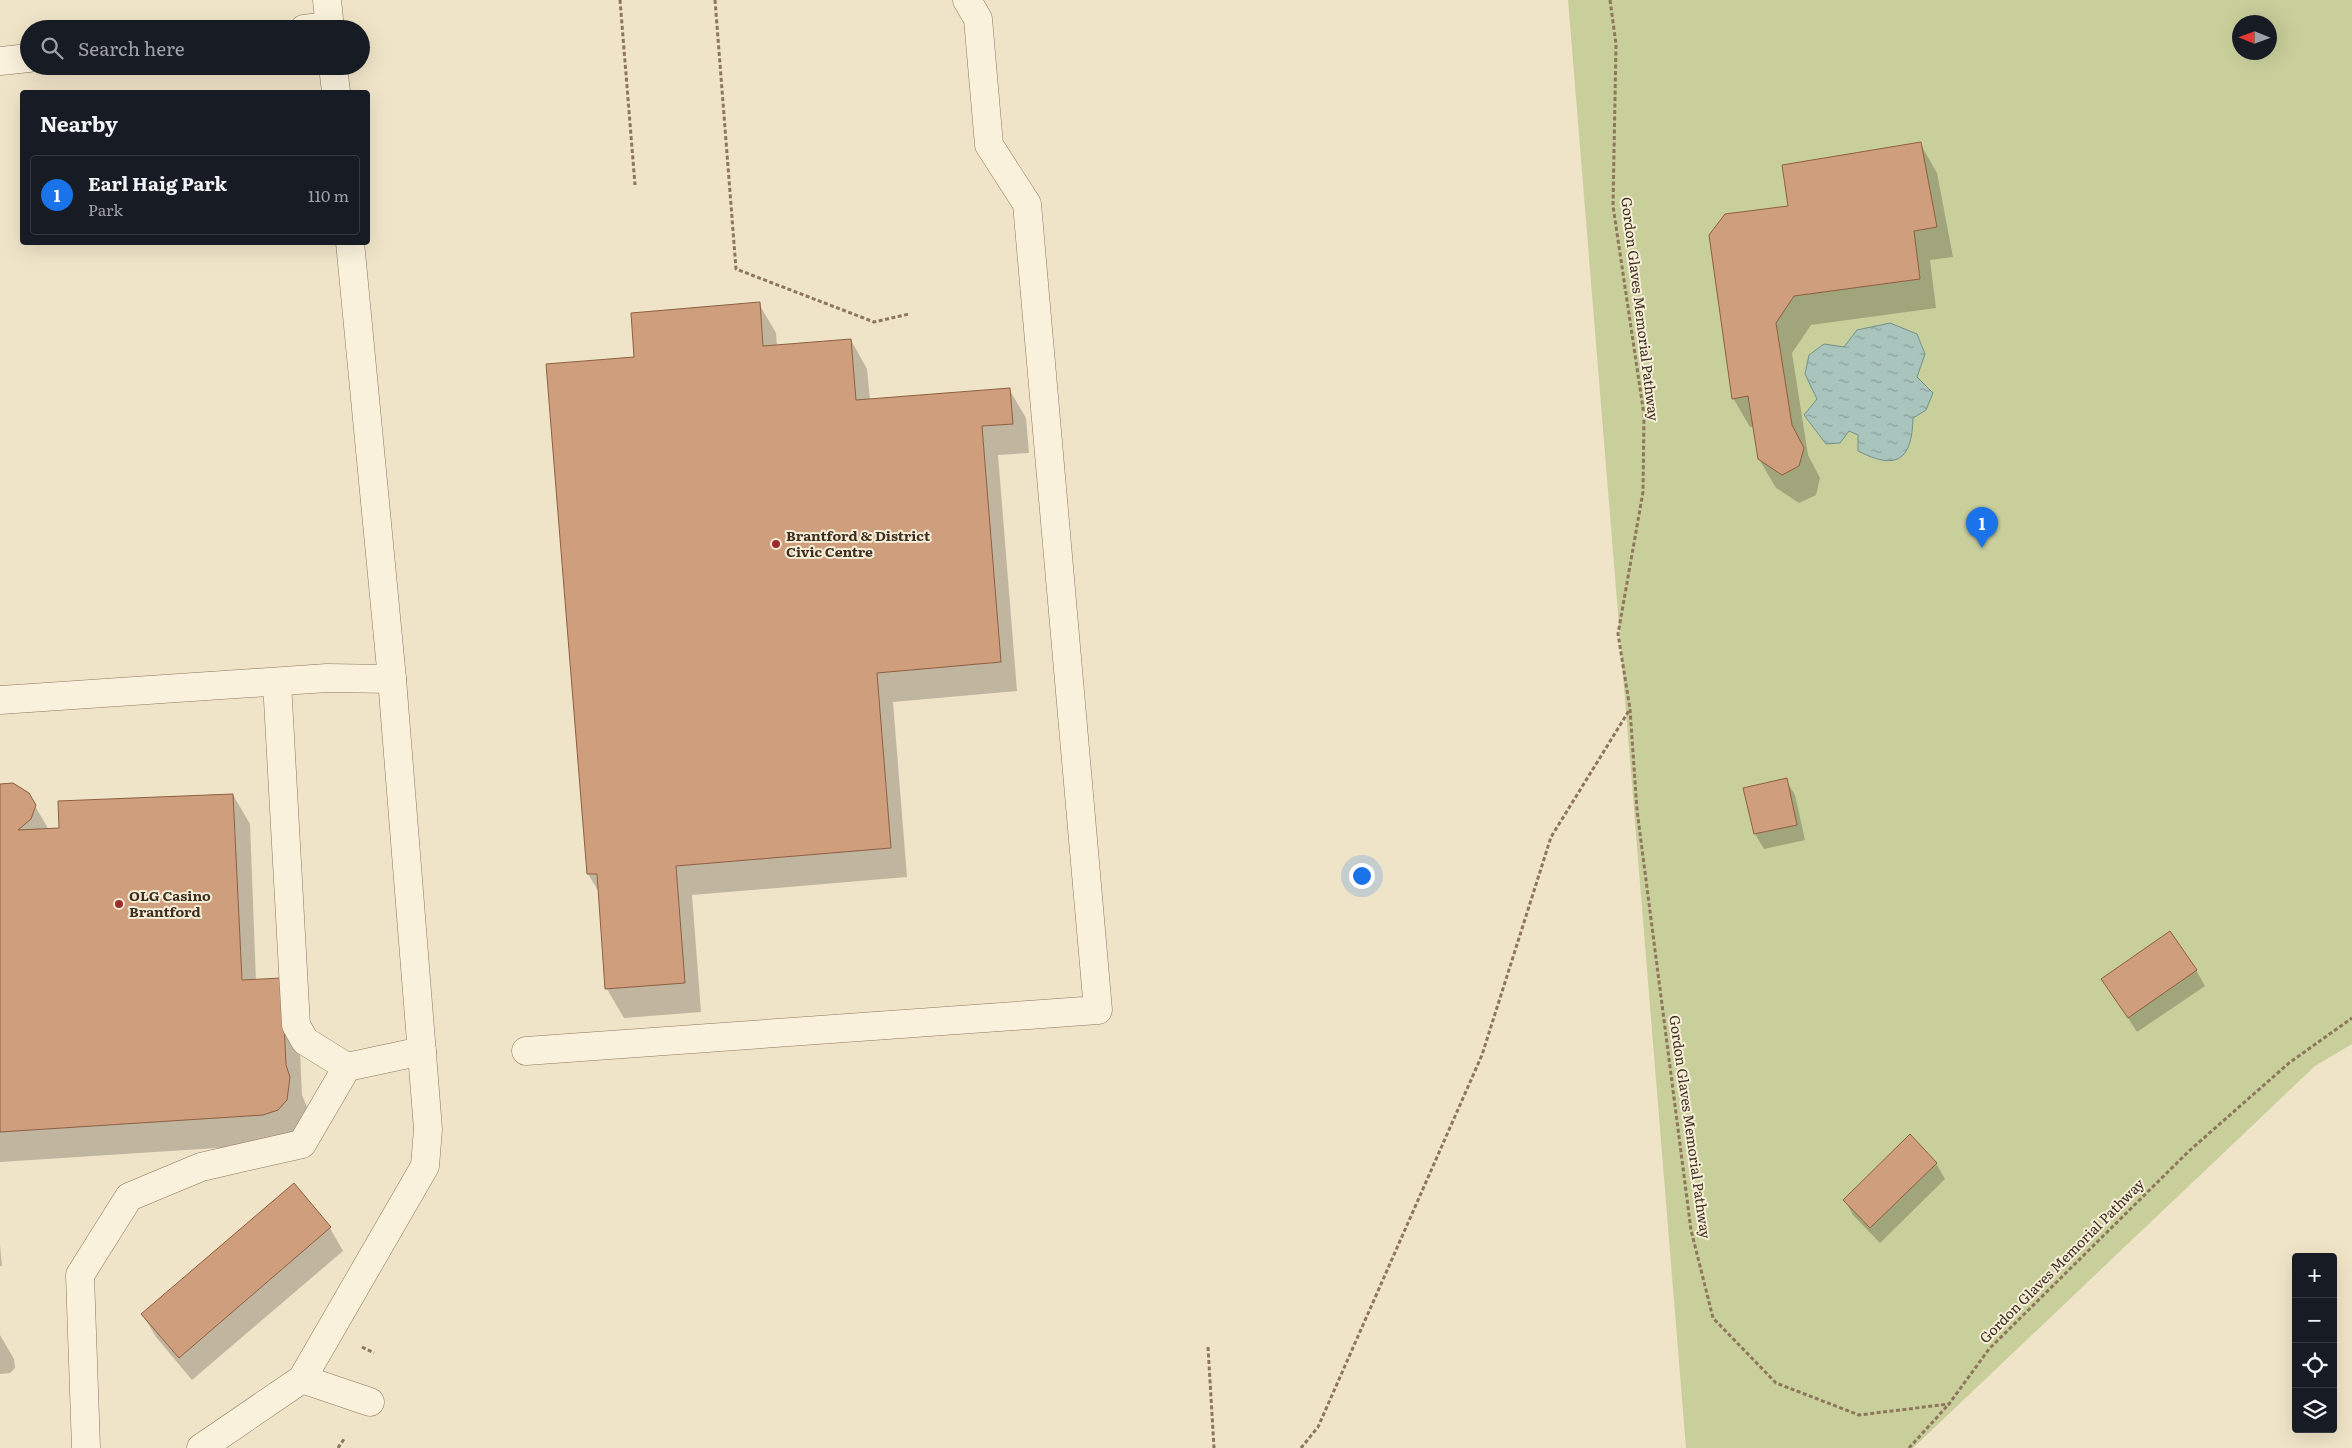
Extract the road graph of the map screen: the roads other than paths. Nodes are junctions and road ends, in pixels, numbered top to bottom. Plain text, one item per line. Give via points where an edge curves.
1 (978, 6) edge
2 (20, 59) edge
3 (0, 61) edge
4 (334, 75) edge
5 (336, 90) edge
6 (350, 245) edge
7 (392, 679) junction
8 (277, 682) junction
9 (0, 700) edge
10 (422, 1051) junction
11 (526, 1051) dead end
12 (347, 1067) junction
13 (302, 1379) junction
14 (370, 1402) dead end
15 (86, 1448) edge
16 (201, 1448) edge

1 - 11 lane via 989,145 1028,204 1098,1010
2 - 3 lane
4 - 5 lane
6 - 7 lane
7 - 8 lane via 327,678
7 - 10 lane
8 - 9 lane
8 - 12 lane via 296,1025 305,1041
10 - 12 lane
10 - 13 lane via 428,1129 425,1166
12 - 15 lane via 302,1144 201,1167 129,1197 80,1275
13 - 14 lane
13 - 16 lane

